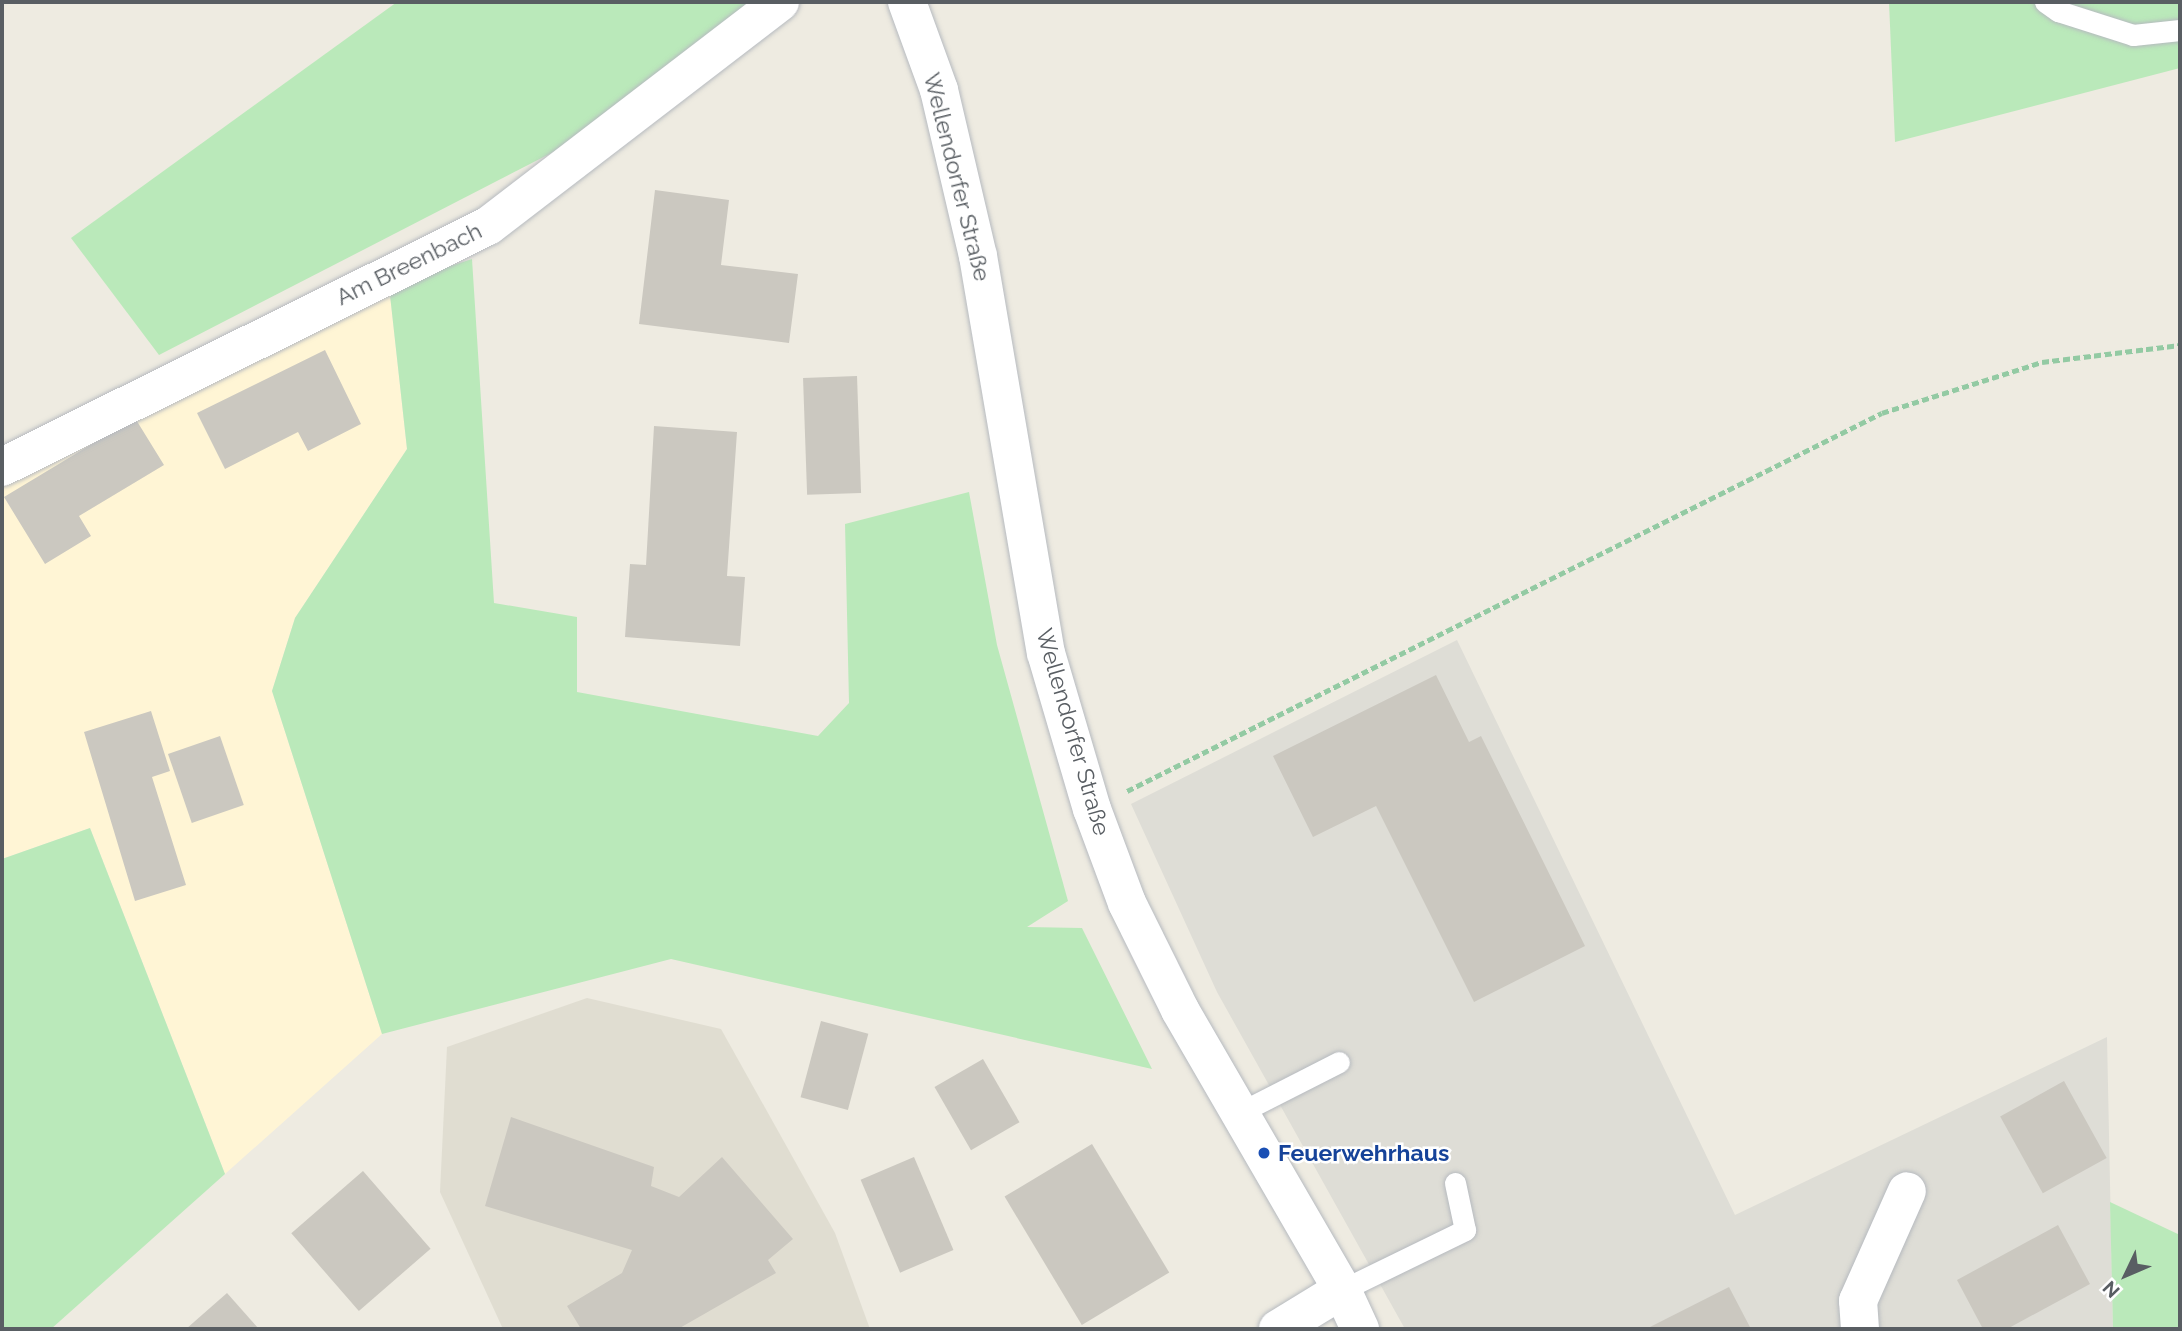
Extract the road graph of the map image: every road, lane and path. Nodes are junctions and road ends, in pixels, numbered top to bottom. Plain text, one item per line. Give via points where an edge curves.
1 (780, 2) edge
2 (906, 2) edge
3 (2045, 2) edge
4 (2180, 30) edge
5 (2180, 345) edge
6 (2, 467) edge
7 (1091, 809) junction
8 (1339, 1062) dead end
9 (1239, 1114) junction
10 (1455, 1183) dead end
11 (1907, 1191) dead end
12 (1342, 1290) junction
13 (1278, 1329) edge
14 (1360, 1329) edge
15 (1860, 1329) edge

1 - 6 street, Am Breenbach via 488,226
2 - 7 street, Wellendorfer Straße via 939,90 978,256 1046,653
3 - 4 lane via 2058,11 2133,35
5 - 7 path via 2042,362 1882,413
7 - 9 street, Wellendorfer Straße via 1127,903
8 - 9 lane
9 - 12 street, Wellendorfer Straße
10 - 12 lane via 1465,1230
11 - 15 street via 1858,1301
12 - 13 street
12 - 14 street, Wellendorfer Straße

